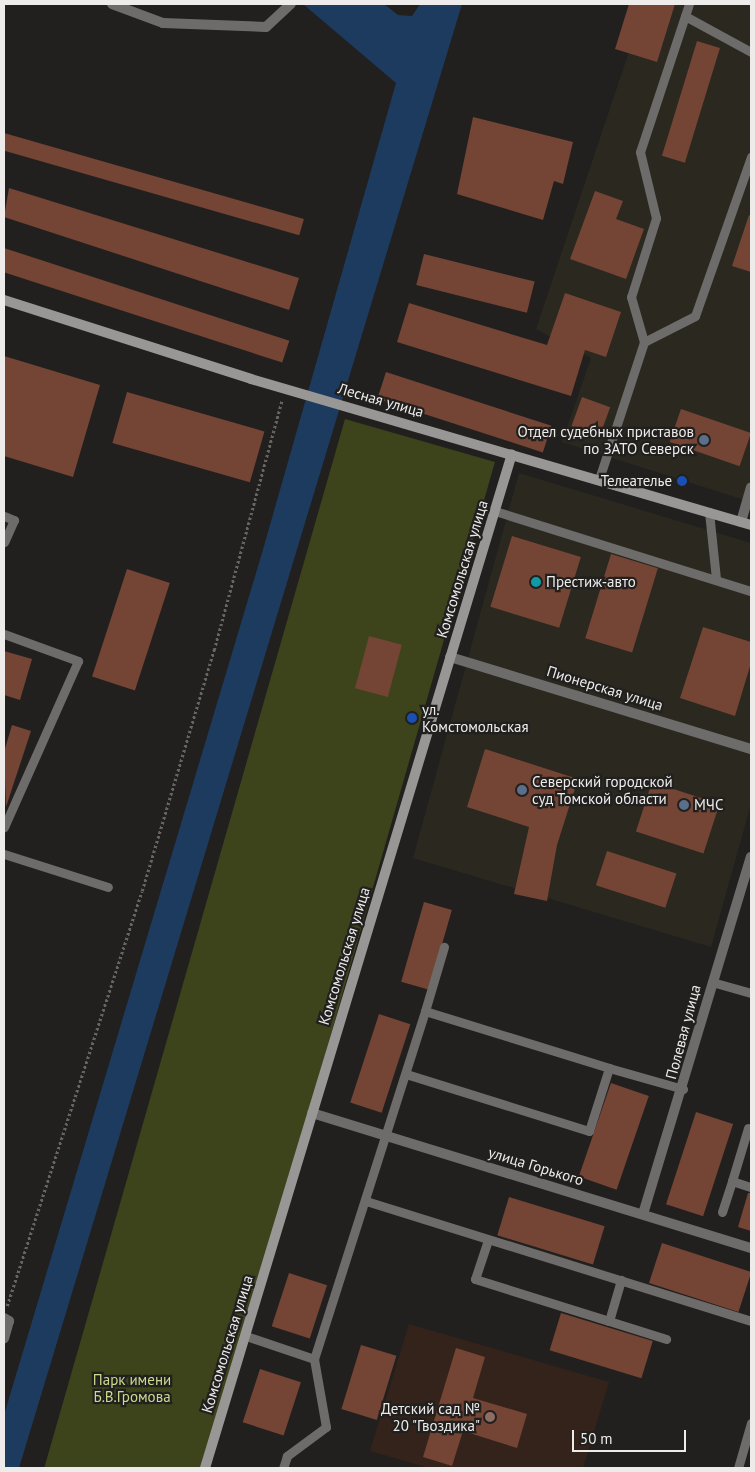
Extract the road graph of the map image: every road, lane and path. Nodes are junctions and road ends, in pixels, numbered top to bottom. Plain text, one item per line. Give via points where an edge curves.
1 (112, 4) edge
2 (291, 4) edge
3 (689, 4) edge
4 (685, 16) junction
5 (751, 52) edge
6 (751, 157) edge
7 (4, 300) edge
8 (644, 342) junction
9 (285, 389) junction
10 (512, 454) junction
11 (599, 479) junction
12 (751, 487) edge
13 (495, 511) junction
14 (709, 512) junction
15 (4, 516) edge
16 (746, 524) edge
17 (4, 542) edge
18 (716, 579) junction
19 (751, 591) edge
20 (4, 634) edge
21 (450, 657) junction
22 (751, 749) edge
23 (4, 827) edge
24 (4, 854) edge
25 (751, 857) edge
26 (108, 887) dead end
27 (444, 947) dead end
28 (712, 982) junction
29 (751, 993) edge
30 (425, 1011) junction
31 (609, 1068) junction
32 (406, 1074) junction
33 (684, 1089) junction
34 (312, 1113) junction
35 (748, 1128) dead end
36 (386, 1136) junction
37 (732, 1181) junction
38 (751, 1187) edge
39 (366, 1201) junction
40 (722, 1212) dead end
41 (643, 1214) junction
42 (488, 1240) junction
43 (751, 1248) edge
44 (621, 1280) junction
45 (4, 1316) edge
46 (609, 1321) junction
47 (751, 1321) edge
48 (246, 1336) junction
49 (4, 1338) edge
50 (666, 1339) dead end
51 (314, 1359) junction
52 (751, 1423) edge
53 (205, 1468) edge
54 (283, 1468) edge
55 (738, 1468) edge

1 - 2 street via 163,23 266,27
3 - 4 lane
4 - 5 lane
4 - 8 lane via 640,152 656,218 631,297
6 - 8 lane via 695,316
7 - 9 main road, Лесная улица
8 - 11 lane
9 - 10 main road, Лесная улица
9 - 45 path via 214,650 145,882 25,1262
10 - 11 main road, Лесная улица
10 - 13 main road, Комсомольская улица
11 - 14 main road, Лесная улица
12 - 16 street
13 - 18 lane
13 - 21 main road, Комсомольская улица
14 - 16 main road, Лесная улица
14 - 18 lane
15 - 17 lane via 14,520
18 - 19 lane
20 - 23 lane via 78,661
21 - 22 street, Пионерская улица
21 - 34 main road, Комсомольская улица
24 - 26 lane
25 - 28 street, Полевая улица
27 - 30 lane
28 - 29 lane
28 - 33 street, Полевая улица
30 - 31 lane
30 - 32 lane
31 - 32 lane via 589,1131
31 - 33 lane
32 - 36 lane
33 - 41 street, Полевая улица
34 - 36 street, улица Горького
34 - 48 main road, Комсомольская улица
35 - 37 lane
36 - 39 lane
36 - 41 street, улица Горького
37 - 38 lane
37 - 40 lane
39 - 42 lane
39 - 51 lane
41 - 43 street, улица Горького
42 - 44 lane
42 - 46 lane via 475,1279
44 - 46 lane
44 - 47 lane
45 - 49 street via 9,1321
46 - 50 lane
48 - 51 lane
48 - 53 main road, Комсомольская улица
51 - 54 lane via 326,1427 287,1456
52 - 55 lane

